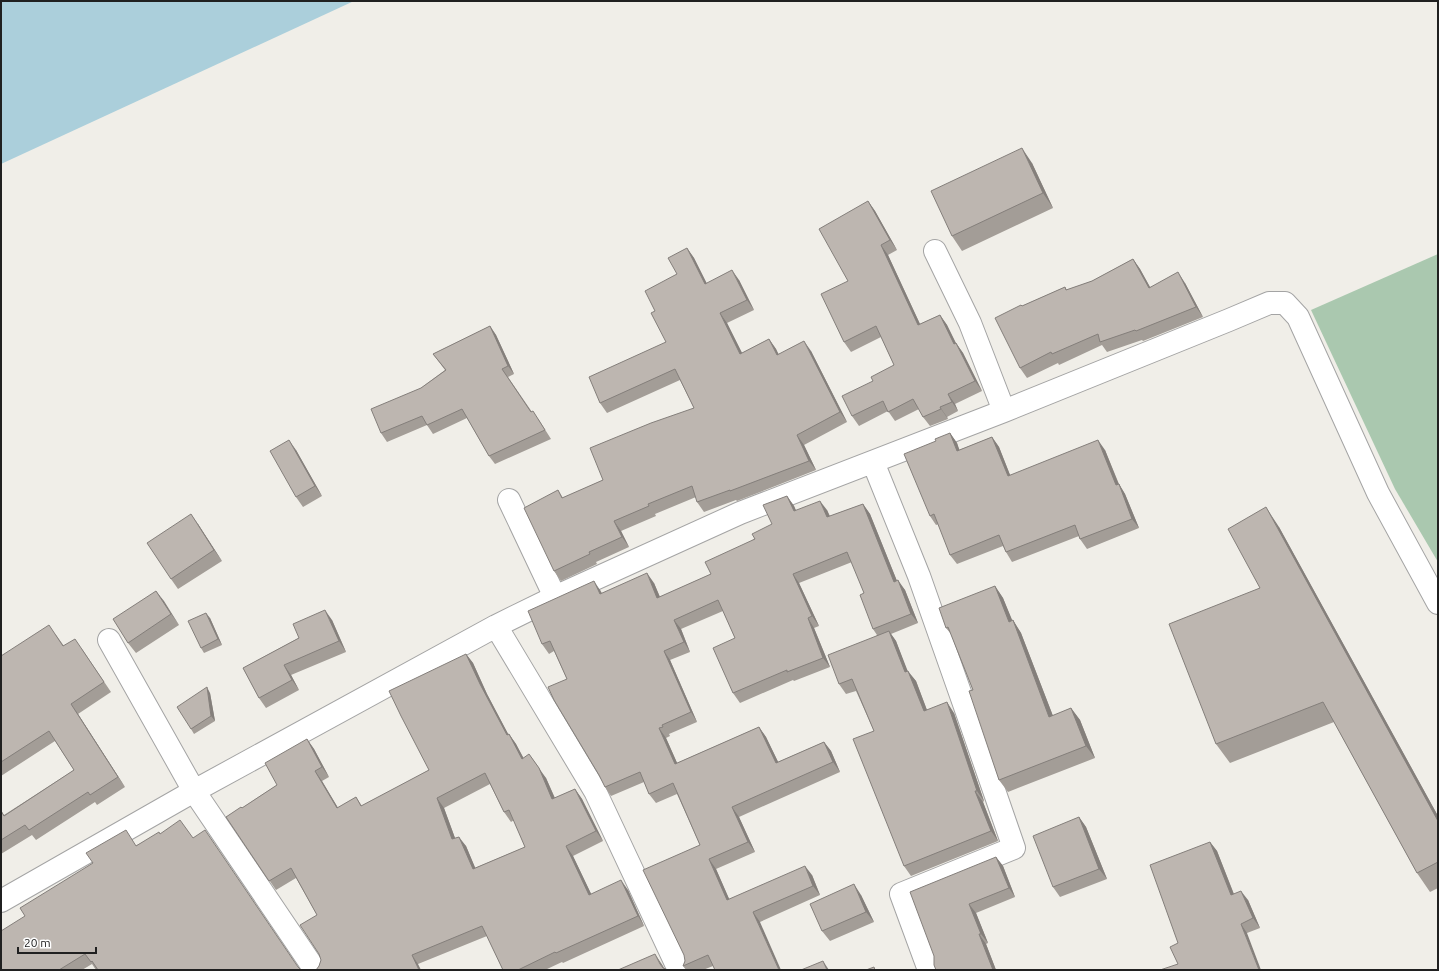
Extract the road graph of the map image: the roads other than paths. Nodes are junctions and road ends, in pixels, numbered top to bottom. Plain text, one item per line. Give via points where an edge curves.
1 (935, 251) dead end
2 (1004, 411) junction
3 (873, 462) junction
4 (509, 500) dead end
5 (555, 597) junction
6 (1438, 603) edge
7 (496, 626) junction
8 (109, 640) dead end
9 (194, 791) junction
10 (1, 901) edge
11 (315, 970) edge
12 (679, 970) edge
13 (929, 970) edge

1 - 2 street via 970,323
2 - 3 street
2 - 6 street via 1269,303 1286,303 1298,317 1378,493
3 - 5 street via 740,513
3 - 13 street via 919,576 1014,848 901,894
4 - 5 street
5 - 7 street
7 - 9 street
7 - 12 street via 595,792
8 - 9 street
9 - 10 street
9 - 11 street

